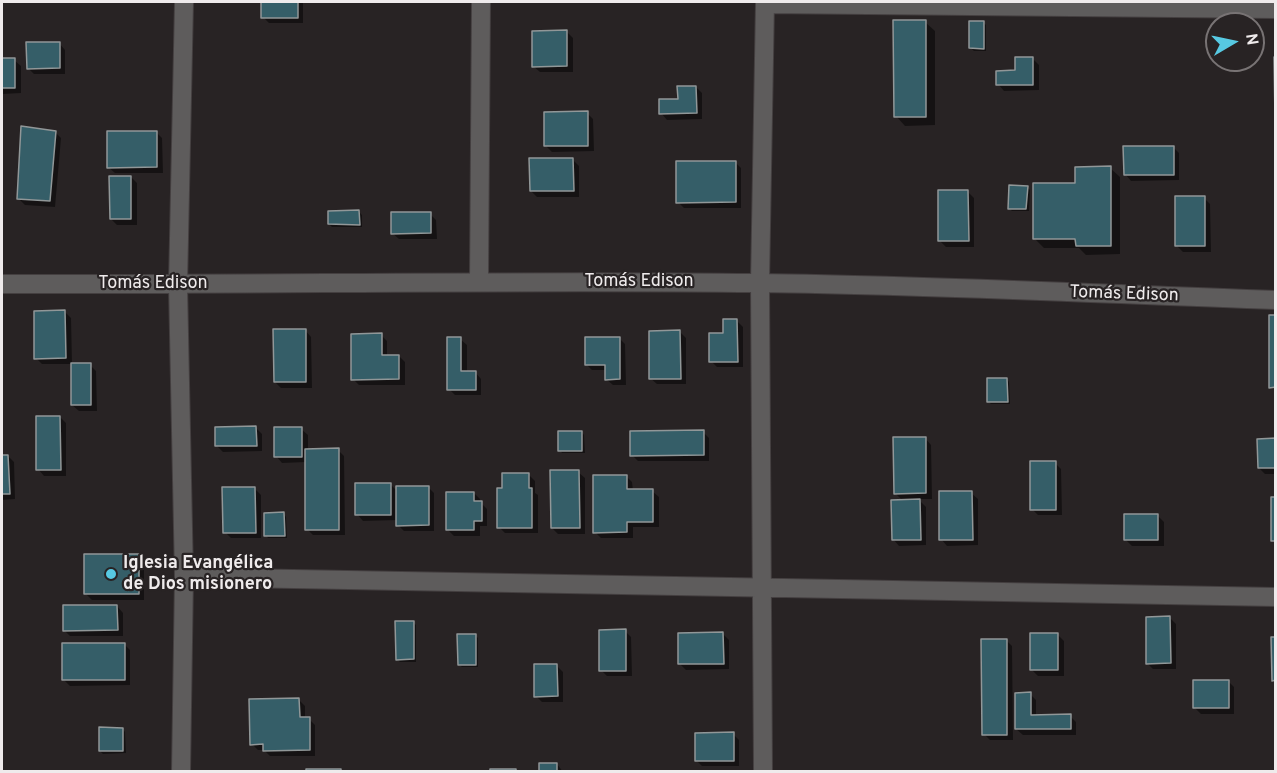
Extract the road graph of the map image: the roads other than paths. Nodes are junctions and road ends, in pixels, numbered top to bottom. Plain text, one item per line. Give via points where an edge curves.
1 (184, 2) edge
2 (481, 2) edge
3 (765, 3) edge
4 (1275, 9) edge
5 (479, 281) junction
6 (760, 283) junction
7 (2, 284) edge
8 (178, 285) junction
9 (1275, 300) edge
10 (184, 577) junction
11 (763, 586) junction
12 (1275, 597) edge
13 (182, 771) edge
14 (763, 771) edge

1 - 8 street
2 - 5 street
3 - 4 street
3 - 6 street
5 - 6 street, Tomás Edison
5 - 8 street, Tomás Edison
6 - 9 street, Tomás Edison
6 - 11 street
7 - 8 street, Tomás Edison
8 - 10 street
10 - 11 street
10 - 13 street
11 - 12 street
11 - 14 street

